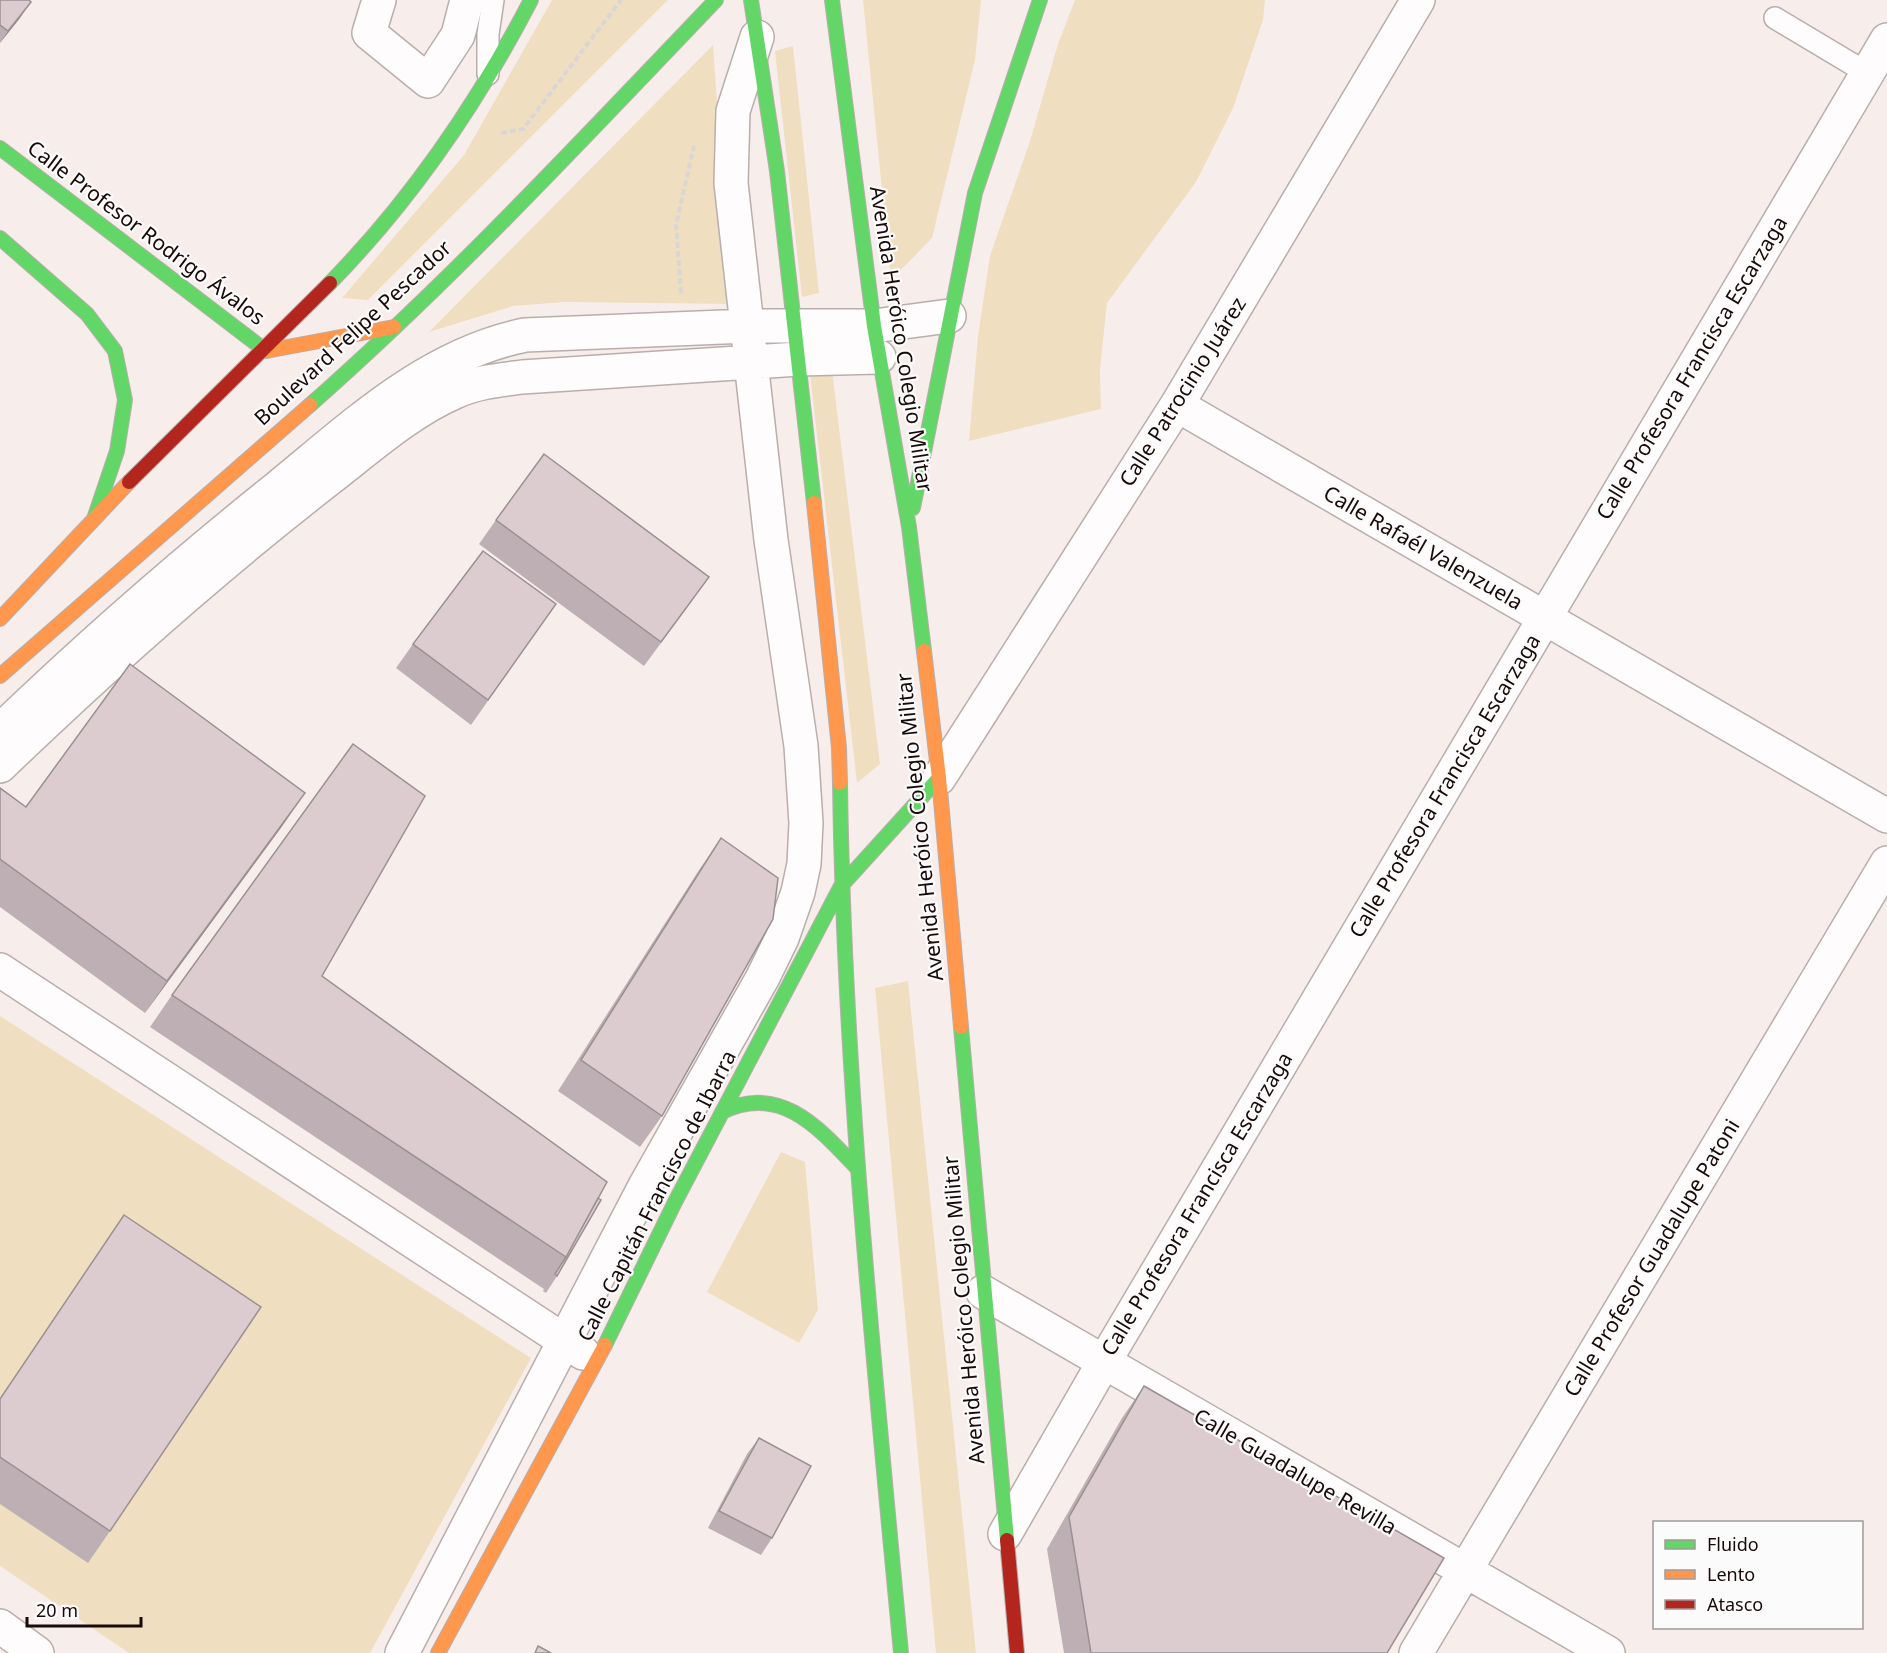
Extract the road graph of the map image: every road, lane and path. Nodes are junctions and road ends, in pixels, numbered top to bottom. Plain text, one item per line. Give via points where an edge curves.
1 (379, 0) edge
2 (466, 0) edge
3 (493, 0) edge
4 (531, 0) edge
5 (621, 0) edge
6 (716, 0) edge
7 (751, 0) edge
8 (832, 0) edge
9 (1040, 0) edge
10 (1418, 0) edge
11 (1775, 18) dead end
12 (757, 37) junction
13 (1887, 40) edge
14 (1868, 73) junction
15 (488, 78) junction
16 (501, 134) dead end
17 (695, 138) dead end
18 (0, 148) edge
19 (0, 238) edge
20 (682, 300) dead end
21 (949, 316) junction
22 (748, 326) junction
23 (795, 326) junction
24 (394, 327) junction
25 (876, 341) junction
26 (266, 351) junction
27 (799, 359) junction
28 (752, 363) junction
29 (1177, 405) junction
30 (95, 516) junction
31 (909, 527) junction
32 (1544, 618) junction
33 (0, 619) edge
34 (0, 676) edge
35 (0, 731) edge
36 (0, 766) edge
37 (939, 778) junction
38 (1887, 816) edge
39 (1887, 863) edge
40 (841, 886) junction
41 (0, 970) edge
42 (722, 1112) junction
43 (856, 1167) junction
44 (983, 1292) junction
45 (562, 1342) junction
46 (597, 1360) junction
47 (1104, 1362) junction
48 (1005, 1534) junction
49 (1465, 1570) junction
50 (0, 1626) edge
51 (37, 1653) edge
52 (402, 1653) edge
53 (438, 1653) edge
54 (901, 1653) edge
55 (1017, 1653) edge
56 (1416, 1653) edge
57 (1608, 1653) edge

1 - 2 street via 369,33 428,81 458,35
3 - 15 lane
4 - 15 main road
5 - 16 path via 523,129
6 - 24 main road, Boulevard Felipe Pescador via 544,179
7 - 12 main road
8 - 25 main road, Avenida Heróico Colegio Militar
9 - 21 main road via 975,193
10 - 29 street, Calle Patrocinio Juárez
11 - 14 lane
12 - 22 street via 733,111 731,140 736,242
12 - 23 main road
13 - 14 street, Calle Profesora Francisca Escarzaga
14 - 32 street, Calle Profesora Francisca Escarzaga
15 - 26 main road via 435,158 384,224
17 - 20 path via 676,225
18 - 26 main road, Calle Profesor Rodrigo Ávalos
19 - 30 main road via 87,314 115,351 125,400 117,451
21 - 25 street
21 - 31 main road
22 - 23 street
22 - 28 street
22 - 35 street via 525,335 492,342 453,358 382,403 186,561
23 - 25 street
23 - 27 main road
24 - 26 main road
24 - 34 main road, Boulevard Felipe Pescador
25 - 27 street
25 - 31 main road, Avenida Heróico Colegio Militar
26 - 30 main road
27 - 28 street
27 - 40 main road via 839,748
28 - 36 street via 522,377 456,391 390,431 264,529 86,684
28 - 45 street via 771,540 801,746 806,823 804,864 782,938 763,977
29 - 32 street, Calle Rafaél Valenzuela
29 - 37 street, Calle Patrocinio Juárez
30 - 33 main road
31 - 37 main road, Avenida Heróico Colegio Militar
32 - 38 street, Calle Rafaél Valenzuela
32 - 47 street, Calle Profesora Francisca Escarzaga
37 - 40 main road, Calle Capitán Francisco de Ibarra
37 - 44 main road, Avenida Heróico Colegio Militar
39 - 49 street, Calle Profesor Guadalupe Patoni
40 - 42 main road, Calle Capitán Francisco de Ibarra
40 - 43 main road
41 - 45 street
42 - 43 main road via 746,1102 767,1102 791,1110 813,1124
42 - 46 main road, Calle Capitán Francisco de Ibarra
43 - 54 main road
44 - 47 street, Calle Guadalupe Revilla
44 - 48 main road, Avenida Heróico Colegio Militar
45 - 46 street
45 - 52 street
46 - 53 main road, Calle Capitán Francisco de Ibarra
47 - 48 street, Calle Profesora Francisca Escarzaga
47 - 49 street, Calle Guadalupe Revilla
48 - 55 main road, Avenida Heróico Colegio Militar
49 - 56 street, Calle Profesor Guadalupe Patoni
49 - 57 street, Calle Guadalupe Revilla
50 - 51 street

